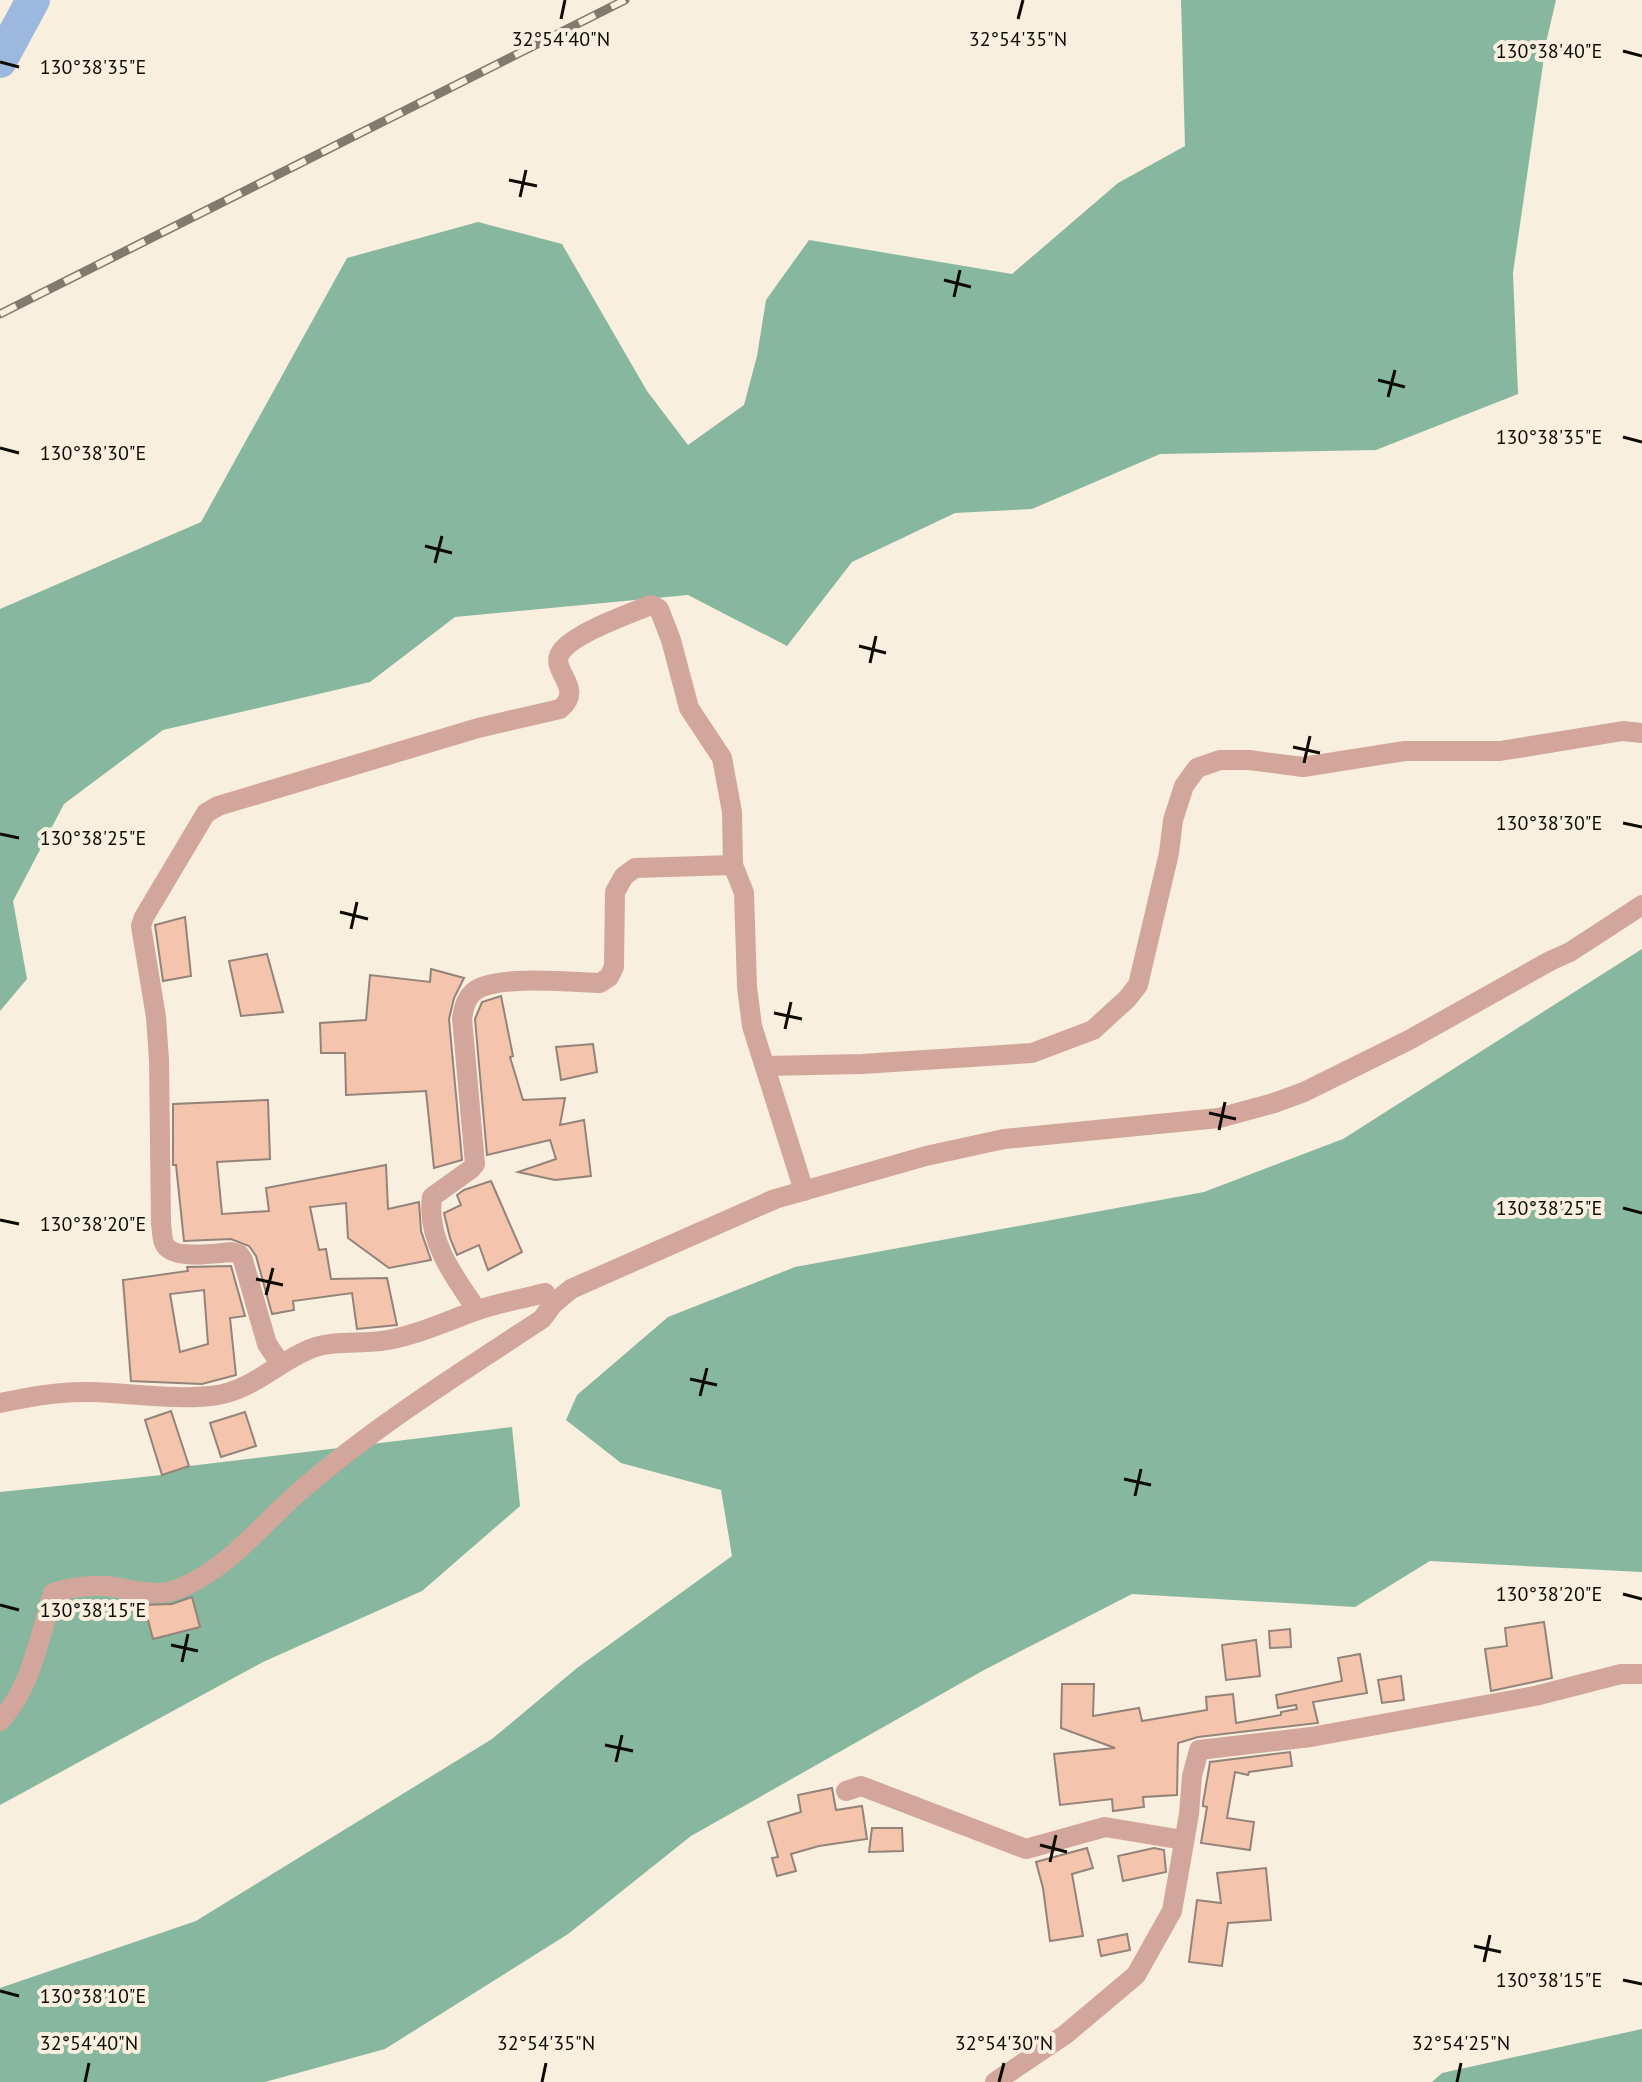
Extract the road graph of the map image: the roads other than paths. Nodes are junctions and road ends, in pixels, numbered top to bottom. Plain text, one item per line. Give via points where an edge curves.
1 (1642, 733) edge
2 (733, 865) junction
3 (1642, 905) edge
4 (765, 1066) junction
5 (804, 1191) junction
6 (553, 1304) junction
7 (477, 1310) junction
8 (280, 1363) junction
9 (0, 1403) edge
10 (1642, 1674) edge
11 (0, 1721) edge
12 (846, 1791) dead end
13 (1183, 1840) junction
14 (995, 2082) edge

1 - 4 street via 1623,731 1500,751 1405,751 1303,767 1220,760 1197,768 1184,786 1173,820 1138,985 1093,1030 1032,1053
2 - 4 street via 744,893 752,1026
2 - 7 street via 635,868 624,876 615,892 614,967 600,983 515,981 478,988 468,997 462,1018 475,1164 432,1197 430,1214 446,1266
2 - 8 street via 732,812 722,758 689,708 671,640 659,609 651,605 592,629 561,652 558,661 571,693 560,709 463,733 206,813 141,926 156,1017 164,1245 181,1255 239,1254 267,1344
3 - 5 street via 1570,952 1409,1040 1274,1103 1219,1118 1004,1139
4 - 5 street
5 - 6 street via 571,1289
6 - 7 street via 545,1293
6 - 11 street via 542,1319 428,1393 301,1490 209,1575 174,1591 73,1586 53,1593 30,1667
7 - 8 street via 431,1330 313,1348
8 - 9 street via 251,1384 219,1394 56,1393
10 - 13 street via 1311,1737 1199,1750
12 - 13 street via 861,1786 1026,1849 1105,1827
13 - 14 street via 1172,1911 1136,1975 1066,2034

